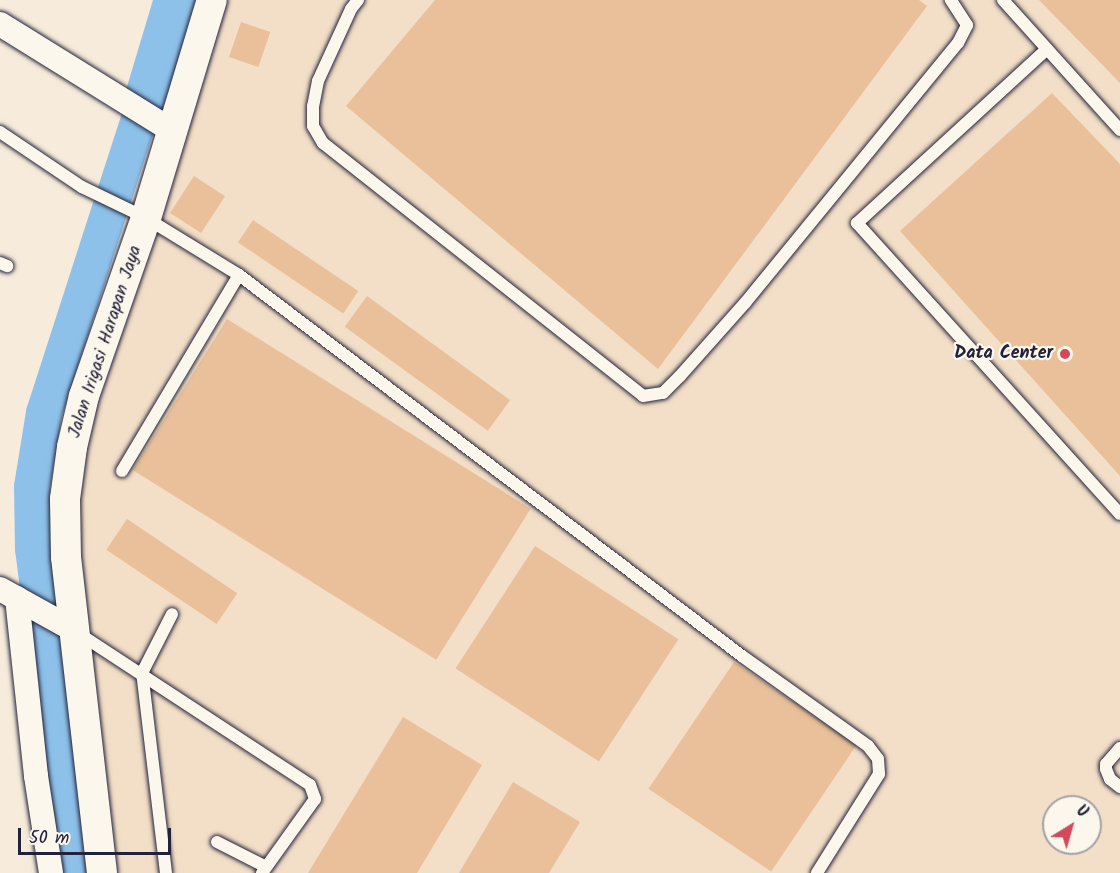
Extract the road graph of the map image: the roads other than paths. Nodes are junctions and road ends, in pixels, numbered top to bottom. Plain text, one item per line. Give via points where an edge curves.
1 (212, 0) edge
2 (358, 0) edge
3 (951, 0) edge
4 (1003, 0) edge
5 (0, 24) edge
6 (1047, 49) junction
7 (1120, 130) edge
8 (0, 132) edge
9 (174, 132) junction
10 (136, 214) junction
11 (239, 275) junction
12 (122, 471) dead end
13 (1120, 514) edge
14 (17, 599) edge
15 (172, 614) dead end
16 (67, 627) junction
17 (142, 674) junction
18 (1120, 748) edge
19 (1120, 787) edge
20 (216, 842) dead end
21 (264, 870) edge
22 (51, 873) edge
23 (102, 873) edge
24 (166, 873) edge
25 (817, 873) edge

1 - 9 street, Jalan Irigasi Harapan Jaya
2 - 3 lane via 318,81 313,126 323,143 643,396 663,393 680,376 745,303 958,43 967,26
4 - 6 lane
5 - 9 street
6 - 7 lane
6 - 13 lane via 856,223
8 - 10 lane
9 - 10 street, Jalan Irigasi Harapan Jaya
10 - 11 lane
10 - 16 street, Jalan Irigasi Harapan Jaya via 72,447 63,524
11 - 12 lane
11 - 25 lane via 741,656 873,751 879,774
14 - 16 street
14 - 22 street
15 - 17 lane
16 - 17 lane
16 - 23 street, Jalan Irigasi Harapan Jaya
17 - 21 lane via 310,785 315,799
17 - 24 lane
18 - 19 lane via 1106,764 1110,779
20 - 21 lane

